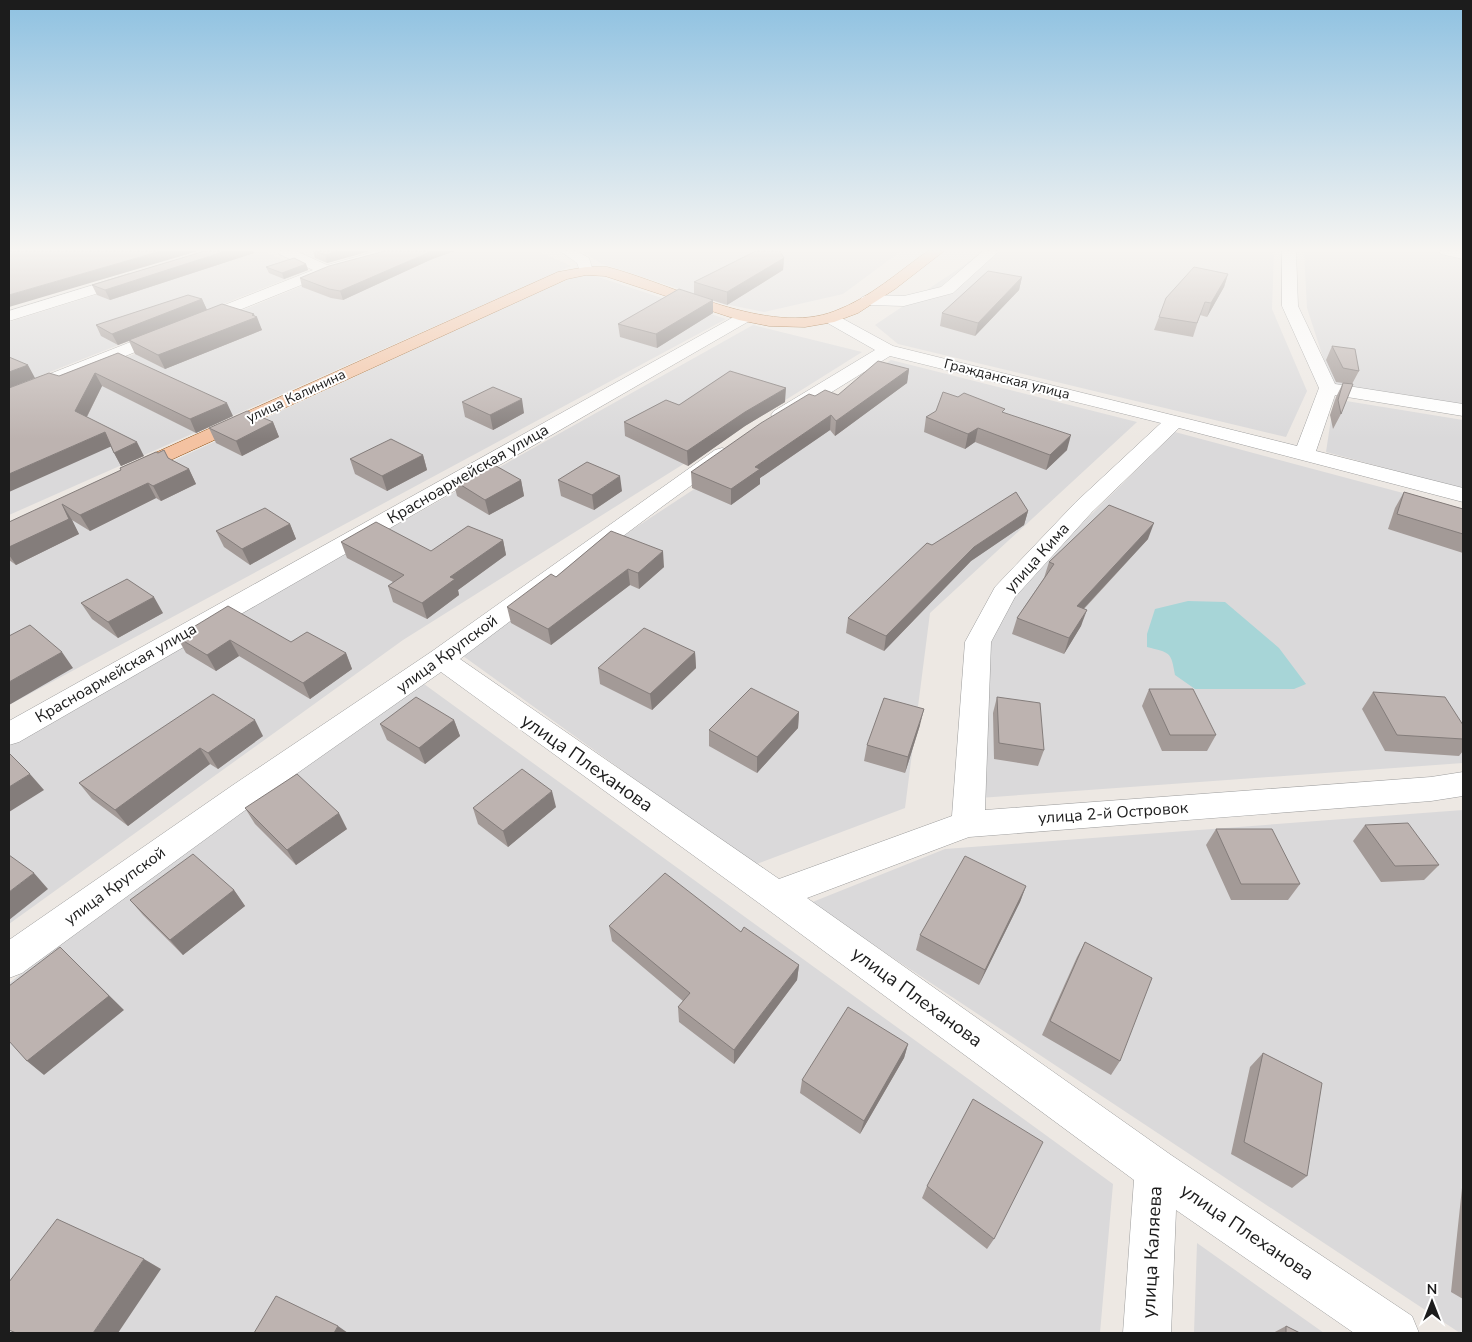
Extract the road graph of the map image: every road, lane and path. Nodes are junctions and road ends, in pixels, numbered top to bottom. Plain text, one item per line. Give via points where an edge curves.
1 (216, 314) edge
2 (475, 314) edge
3 (734, 314) edge
4 (842, 314) edge
5 (1294, 314) edge
6 (744, 317) junction
7 (830, 318) junction
8 (887, 350) junction
9 (1328, 388) junction
10 (9, 396) edge
11 (1463, 410) edge
12 (1175, 421) junction
13 (1305, 454) junction
14 (116, 478) edge
15 (1463, 495) edge
16 (441, 659) junction
17 (9, 734) edge
18 (1463, 784) edge
19 (968, 824) junction
20 (775, 895) junction
21 (9, 962) edge
22 (1156, 1170) junction
23 (1147, 1333) edge
24 (1395, 1333) edge

1 - 10 street
2 - 14 main road, улица Калинина
3 - 6 main road
4 - 7 main road
5 - 9 street
6 - 7 main road via 788,322
6 - 17 street, Красноармейская улица
7 - 8 street, Гражданская улица
8 - 12 street, Гражданская улица
8 - 16 street, улица Крупской via 753,432
9 - 11 street
9 - 13 street
12 - 13 street, Гражданская улица
12 - 19 street, улица Кима via 1084,507 1004,592 978,642
13 - 15 street, Гражданская улица
16 - 20 street, улица Плеханова
16 - 21 street, улица Крупской via 244,794
18 - 19 street, улица 2-й Островок
19 - 20 street, улица 2-й Островок
20 - 22 street, улица Плеханова
22 - 23 street, улица Каляева
22 - 24 street, улица Плеханова

